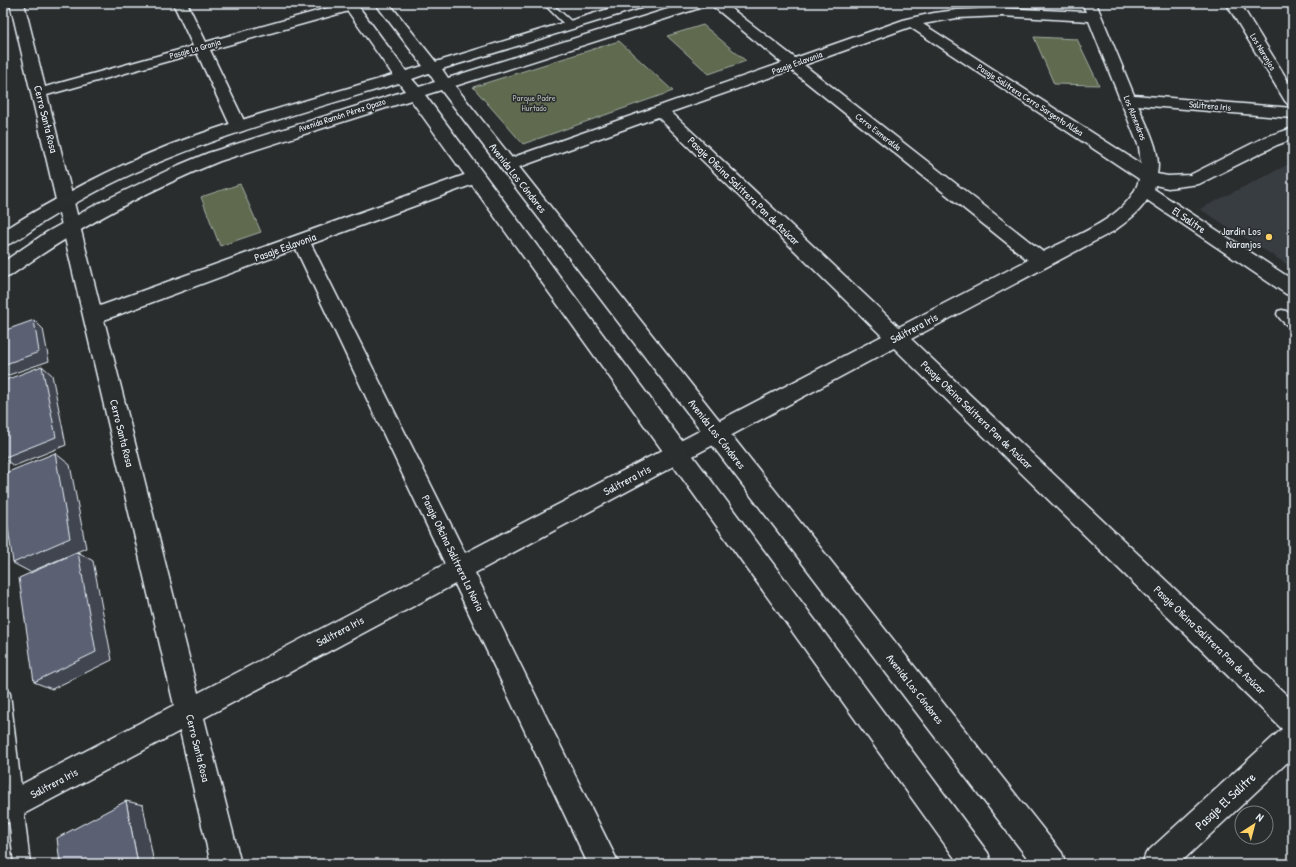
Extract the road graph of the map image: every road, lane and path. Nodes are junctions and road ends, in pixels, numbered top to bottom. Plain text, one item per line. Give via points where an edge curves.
1 (17, 3) edge
2 (180, 3) edge
3 (382, 3) edge
4 (547, 3) edge
5 (642, 3) edge
6 (701, 3) edge
7 (716, 3) edge
8 (1089, 3) edge
9 (1234, 3) edge
10 (350, 4) edge
11 (1095, 17) junction
12 (910, 22) junction
13 (570, 25) junction
14 (201, 48) junction
15 (793, 64) junction
16 (438, 76) junction
17 (409, 85) junction
18 (39, 93) junction
19 (1127, 99) junction
20 (1293, 101) edge
21 (661, 111) junction
22 (1293, 113) edge
23 (240, 126) junction
24 (1293, 133) edge
25 (508, 165) junction
26 (476, 177) junction
27 (1148, 185) junction
28 (69, 213) junction
29 (3, 240) edge
30 (301, 241) junction
31 (1041, 261) junction
32 (3, 271) edge
33 (1293, 289) edge
34 (1282, 314) dead end
35 (94, 316) junction
36 (1293, 324) edge
37 (896, 338) junction
38 (716, 433) junction
39 (677, 453) junction
40 (460, 568) junction
41 (3, 694) edge
42 (189, 711) junction
43 (1293, 720) edge
44 (1293, 738) edge
45 (9, 806) edge
46 (22, 864) edge
47 (226, 864) edge
48 (604, 864) edge
49 (977, 864) edge
50 (1051, 864) edge
51 (1157, 864) edge

1 - 18 street, Cerro Santa Rosa
2 - 14 street
3 - 16 street, Avenida Los Cóndores
4 - 13 lane
5 - 13 street, Avenida Ramón Pérez Opazo
6 - 16 street, Avenida Ramón Pérez Opazo
7 - 15 street, Cerro Esmeralda
8 - 11 street, Los Almendros
9 - 20 street, Los Naranjos
10 - 14 street, Pasaje La Granja
10 - 17 street
11 - 12 street, Pasaje Eslavonia via 988,11 951,14
11 - 19 street, Los Almendros
12 - 15 street, Pasaje Eslavonia
12 - 27 street, Pasaje Salitrera Cerro Sargento Aldea
13 - 16 street, Avenida Ramón Pérez Opazo
14 - 18 street, Pasaje La Granja
14 - 23 street
15 - 21 street, Pasaje Eslavonia
15 - 31 street, Cerro Esmeralda
16 - 17 street, Avenida Ramón Pérez Opazo
16 - 25 street, Avenida Los Cóndores
17 - 23 street, Avenida Ramón Pérez Opazo
17 - 26 street
17 - 28 street, Avenida Ramón Pérez Opazo via 214,156 129,193
18 - 28 street, Cerro Santa Rosa
19 - 22 street, Salitrera Iris
19 - 27 street, Los Almendros via 1147,147 1150,163
21 - 25 street, Pasaje Eslavonia
21 - 37 street, Pasaje Oficina Salitrera Pan de Azúcar
23 - 28 street, Avenida Ramón Pérez Opazo via 130,168
24 - 27 street via 1271,141 1193,180
25 - 38 street, Avenida Los Cóndores
26 - 30 street, Pasaje Eslavonia
26 - 39 street
27 - 31 street, Salitrera Iris via 1137,203 1112,224
27 - 33 street, El Salitre
28 - 29 street, Avenida Ramón Pérez Opazo
28 - 32 street, Avenida Ramón Pérez Opazo
28 - 35 street, Cerro Santa Rosa
30 - 35 street, Pasaje Eslavonia
30 - 40 street, Pasaje Oficina Salitrera La Noria
31 - 37 street, Salitrera Iris
34 - 36 lane
35 - 42 street, Cerro Santa Rosa
37 - 38 street, Salitrera Iris
37 - 43 street, Pasaje Oficina Salitrera Pan de Azúcar
38 - 39 street
38 - 50 street, Avenida Los Cóndores
39 - 40 street, Salitrera Iris
39 - 49 street
40 - 42 street, Salitrera Iris
40 - 48 street, Pasaje Oficina Salitrera La Noria
41 - 45 lane
42 - 45 street, Salitrera Iris
42 - 47 street, Cerro Santa Rosa
44 - 51 street, Pasaje El Salitre
45 - 46 lane

